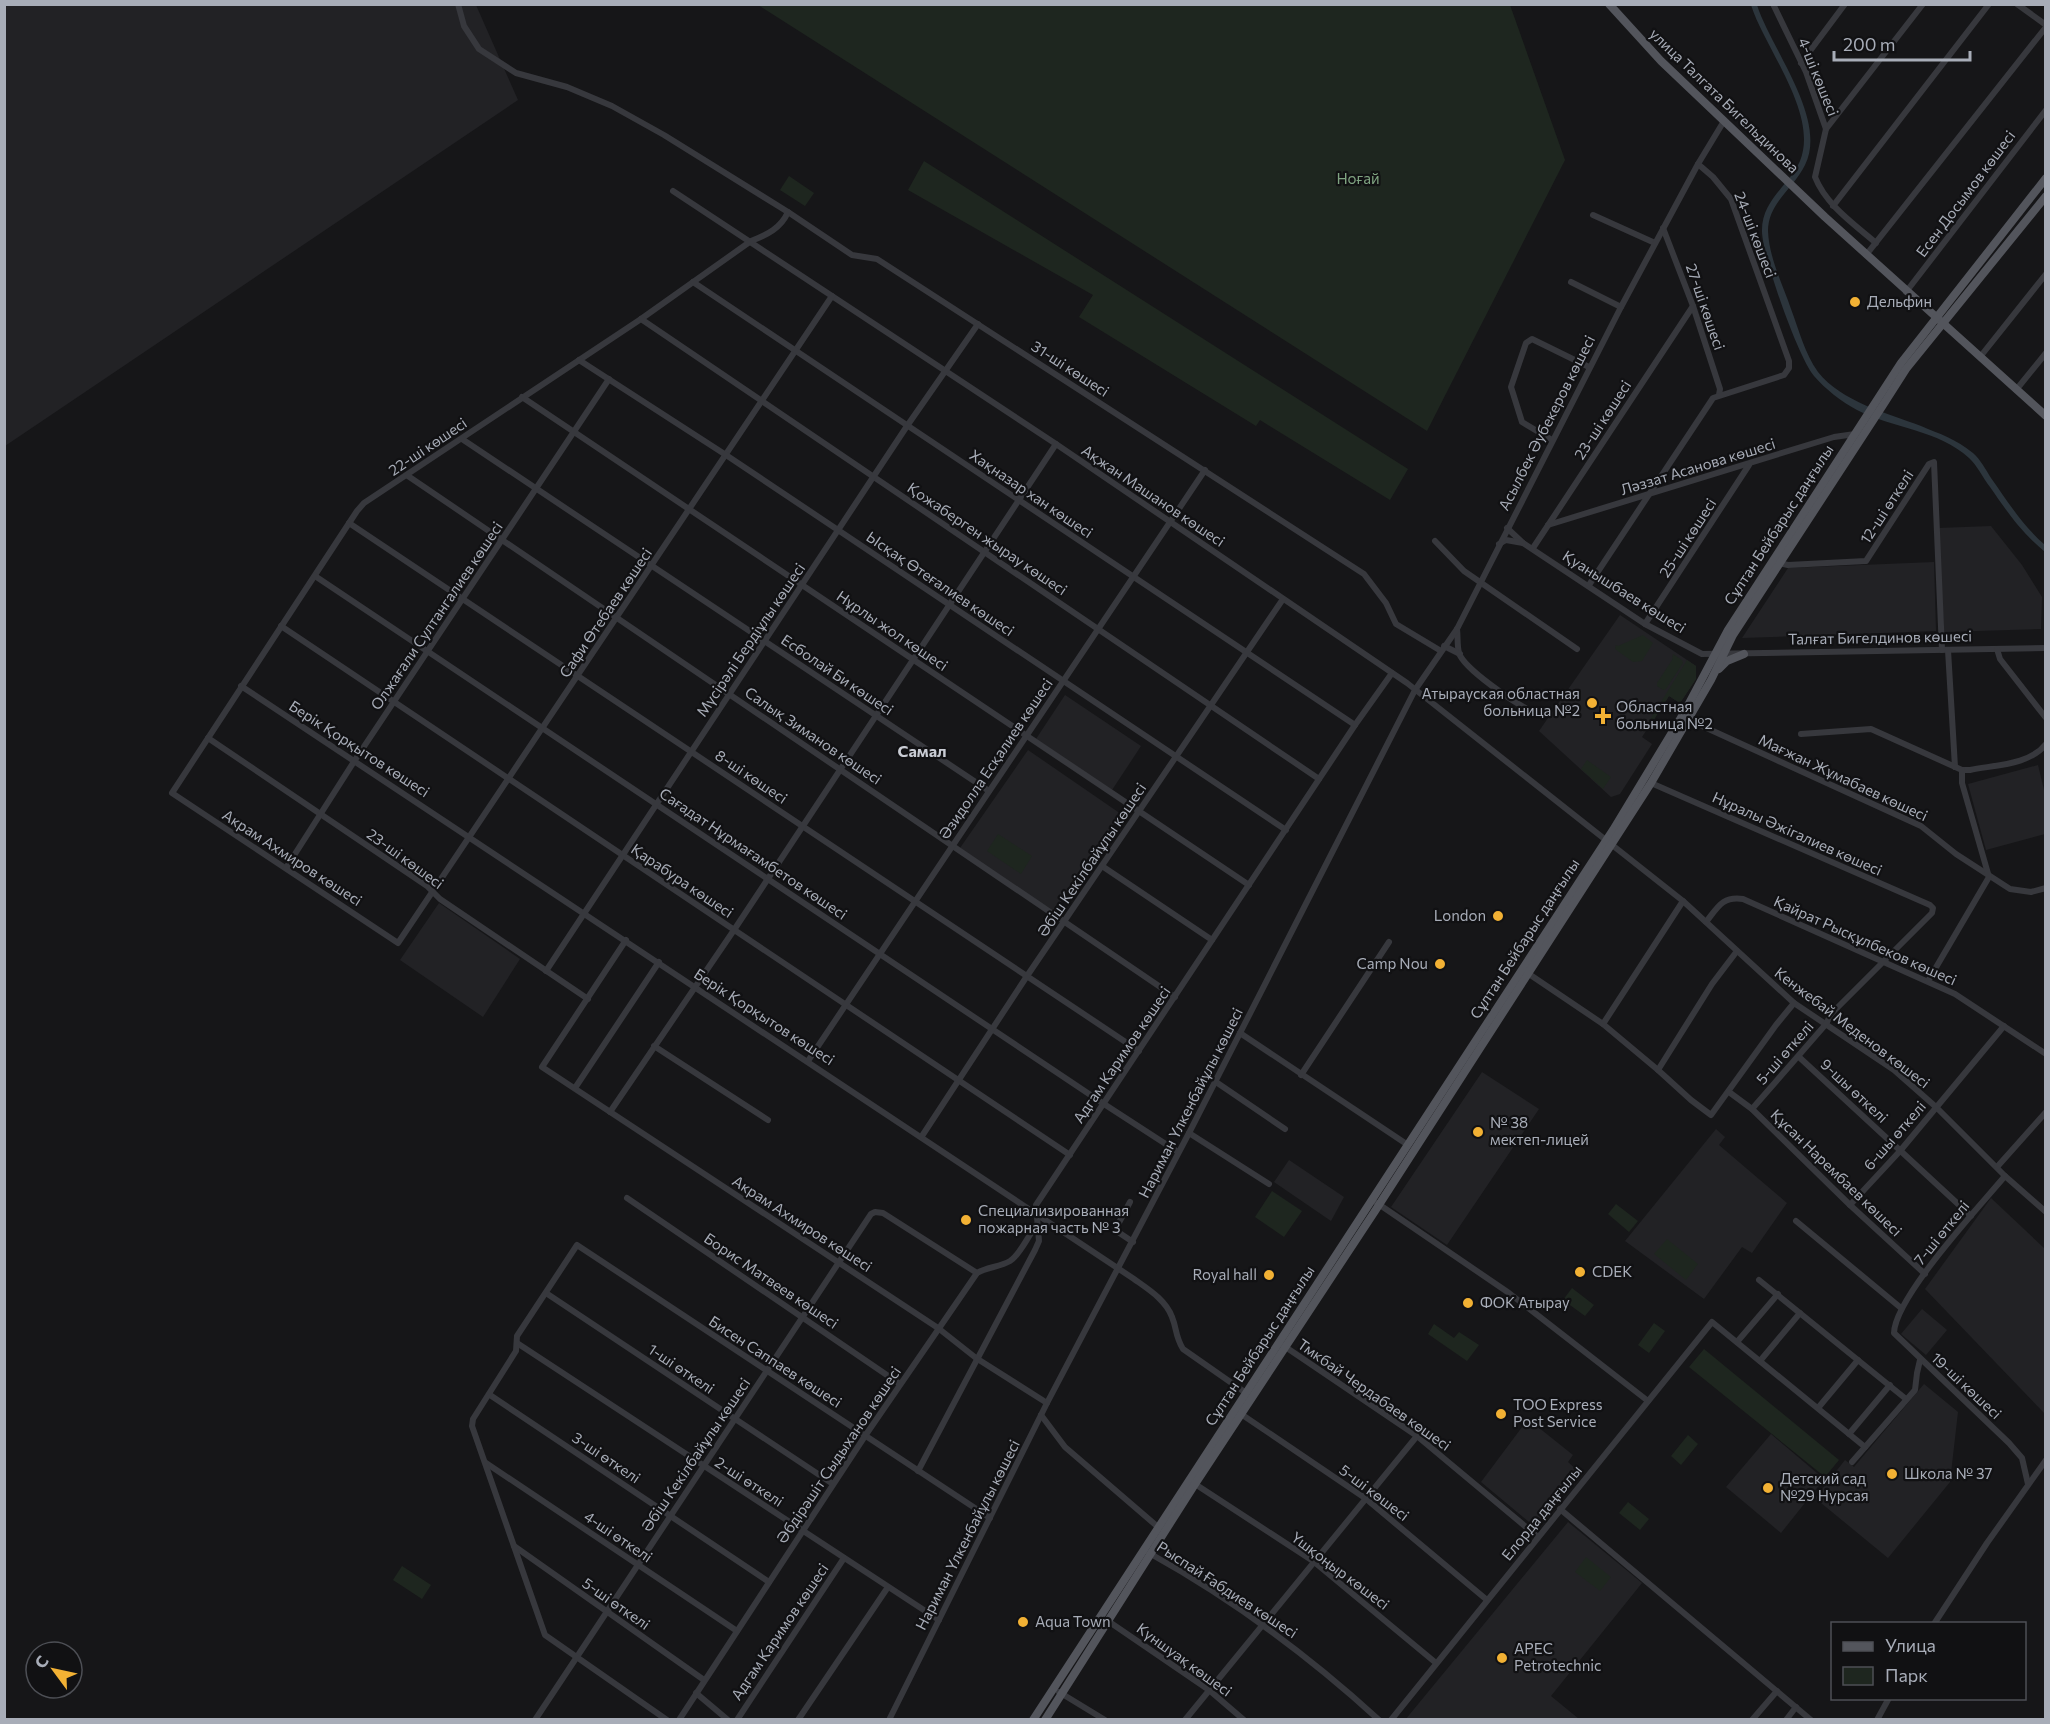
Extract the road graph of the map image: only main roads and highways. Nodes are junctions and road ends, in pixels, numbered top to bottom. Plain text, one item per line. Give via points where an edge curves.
1 (1609, 4) edge
2 (2046, 178) edge
3 (2046, 196) edge
4 (1926, 310) junction
5 (1942, 310) junction
6 (1952, 315) junction
7 (1936, 318) junction
8 (1944, 325) junction
9 (1927, 329) junction
10 (1954, 334) junction
11 (1934, 337) junction
12 (2046, 416) edge
13 (1744, 654) road end
14 (1719, 655) junction
15 (1711, 680) junction
16 (1609, 841) junction
17 (1525, 972) junction
18 (1376, 1202) junction
19 (1282, 1345) junction
20 (1033, 1719) edge
21 (1045, 1719) edge

1 - 4 main road, улица Талгата Бигельдинова via 1661,61
2 - 5 main road, Сұлтан Бейбарыс даңғылы
3 - 6 main road, Сұлтан Бейбарыс даңғылы
4 - 5 main road
4 - 7 main road
4 - 9 main road via 1930,319
5 - 7 main road, Сұлтан Бейбарыс даңғылы
6 - 8 main road, Сұлтан Бейбарыс даңғылы
6 - 10 main road via 1949,325
7 - 8 main road
7 - 9 main road, Сұлтан Бейбарыс даңғылы
8 - 10 main road
8 - 11 main road, Сұлтан Бейбарыс даңғылы
9 - 14 main road, Сұлтан Бейбарыс даңғылы via 1728,630
10 - 11 main road via 1945,332
10 - 12 main road
11 - 14 main road, Сұлтан Бейбарыс даңғылы via 1906,369
13 - 15 main road via 1727,661
14 - 15 main road, Сұлтан Бейбарыс даңғылы
14 - 16 main road, Сұлтан Бейбарыс даңғылы
15 - 16 main road, Сұлтан Бейбарыс даңғылы via 1651,783
16 - 17 main road, Сұлтан Бейбарыс даңғылы
17 - 18 main road, Сұлтан Бейбарыс даңғылы
17 - 18 main road, Сұлтан Бейбарыс даңғылы via 1407,1145
18 - 19 main road, Сұлтан Бейбарыс даңғылы
19 - 20 main road, Сұлтан Бейбарыс даңғылы via 1246,1393
19 - 21 main road, Сұлтан Бейбарыс даңғылы

